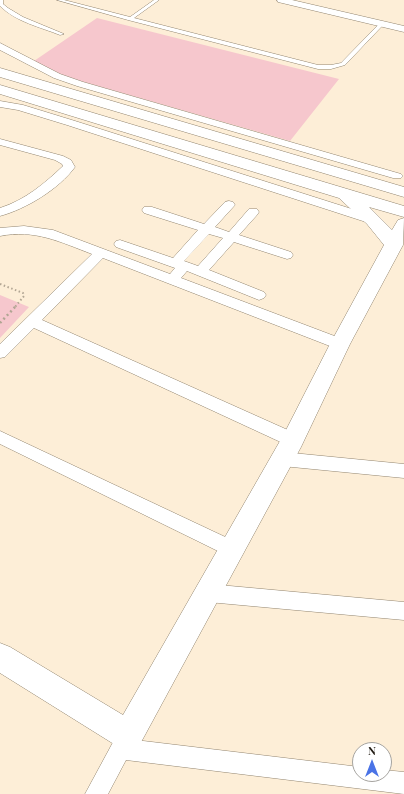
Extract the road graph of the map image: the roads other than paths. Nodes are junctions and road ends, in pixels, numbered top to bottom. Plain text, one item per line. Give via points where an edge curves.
1 (1, 0) edge
2 (59, 0) edge
3 (157, 0) edge
4 (281, 0) edge
5 (328, 0) edge
6 (319, 9) junction
7 (130, 19) junction
8 (382, 24) junction
9 (404, 29) edge
10 (62, 34) dead end
11 (0, 46) edge
12 (0, 57) edge
13 (0, 72) edge
14 (55, 88) junction
15 (0, 89) edge
16 (20, 95) junction
17 (0, 96) edge
18 (0, 104) edge
19 (0, 142) edge
20 (401, 175) edge
21 (368, 181) junction
22 (404, 192) edge
23 (342, 193) junction
24 (228, 205) dead end
25 (148, 210) dead end
26 (0, 212) edge
27 (253, 212) dead end
28 (373, 220) junction
29 (400, 224) edge
30 (206, 228) junction
31 (0, 232) edge
32 (232, 236) junction
33 (120, 244) dead end
34 (101, 253) junction
35 (287, 255) dead end
36 (179, 265) junction
37 (202, 271) junction
38 (173, 279) junction
39 (259, 295) dead end
40 (32, 321) junction
41 (340, 344) junction
42 (0, 353) edge
43 (0, 437) edge
44 (287, 450) junction
45 (404, 471) edge
46 (232, 550) junction
47 (208, 593) junction
48 (404, 611) edge
49 (0, 657) edge
50 (124, 742) junction
51 (404, 783) edge
52 (96, 794) edge

1 - 10 lane via 5,9 14,15
2 - 7 lane
3 - 7 lane
4 - 6 street
5 - 6 street
6 - 8 street
7 - 8 lane via 318,67 343,64
8 - 9 street
11 - 20 street via 57,76 80,84
12 - 14 main road
13 - 14 main road
14 - 21 main road
15 - 16 main road
16 - 17 main road
16 - 23 main road
18 - 28 street via 19,107 71,123
19 - 26 street via 59,158 67,162 69,167 45,190 26,202
20 - 21 main road
21 - 22 main road
23 - 28 main road
23 - 29 main road
24 - 30 street
25 - 30 street
27 - 32 street
28 - 29 main road
29 - 41 main road
30 - 32 street
30 - 36 street
31 - 34 street via 30,229 49,233
32 - 35 street
32 - 37 street
33 - 36 street
34 - 38 street
34 - 40 street
36 - 37 street
36 - 38 street
37 - 39 street
38 - 41 street
40 - 42 street
40 - 44 street
41 - 44 main road
43 - 46 street
44 - 45 street
44 - 46 main road
46 - 47 main road
47 - 48 street
47 - 50 main road
49 - 50 main road
50 - 51 street
50 - 52 street

